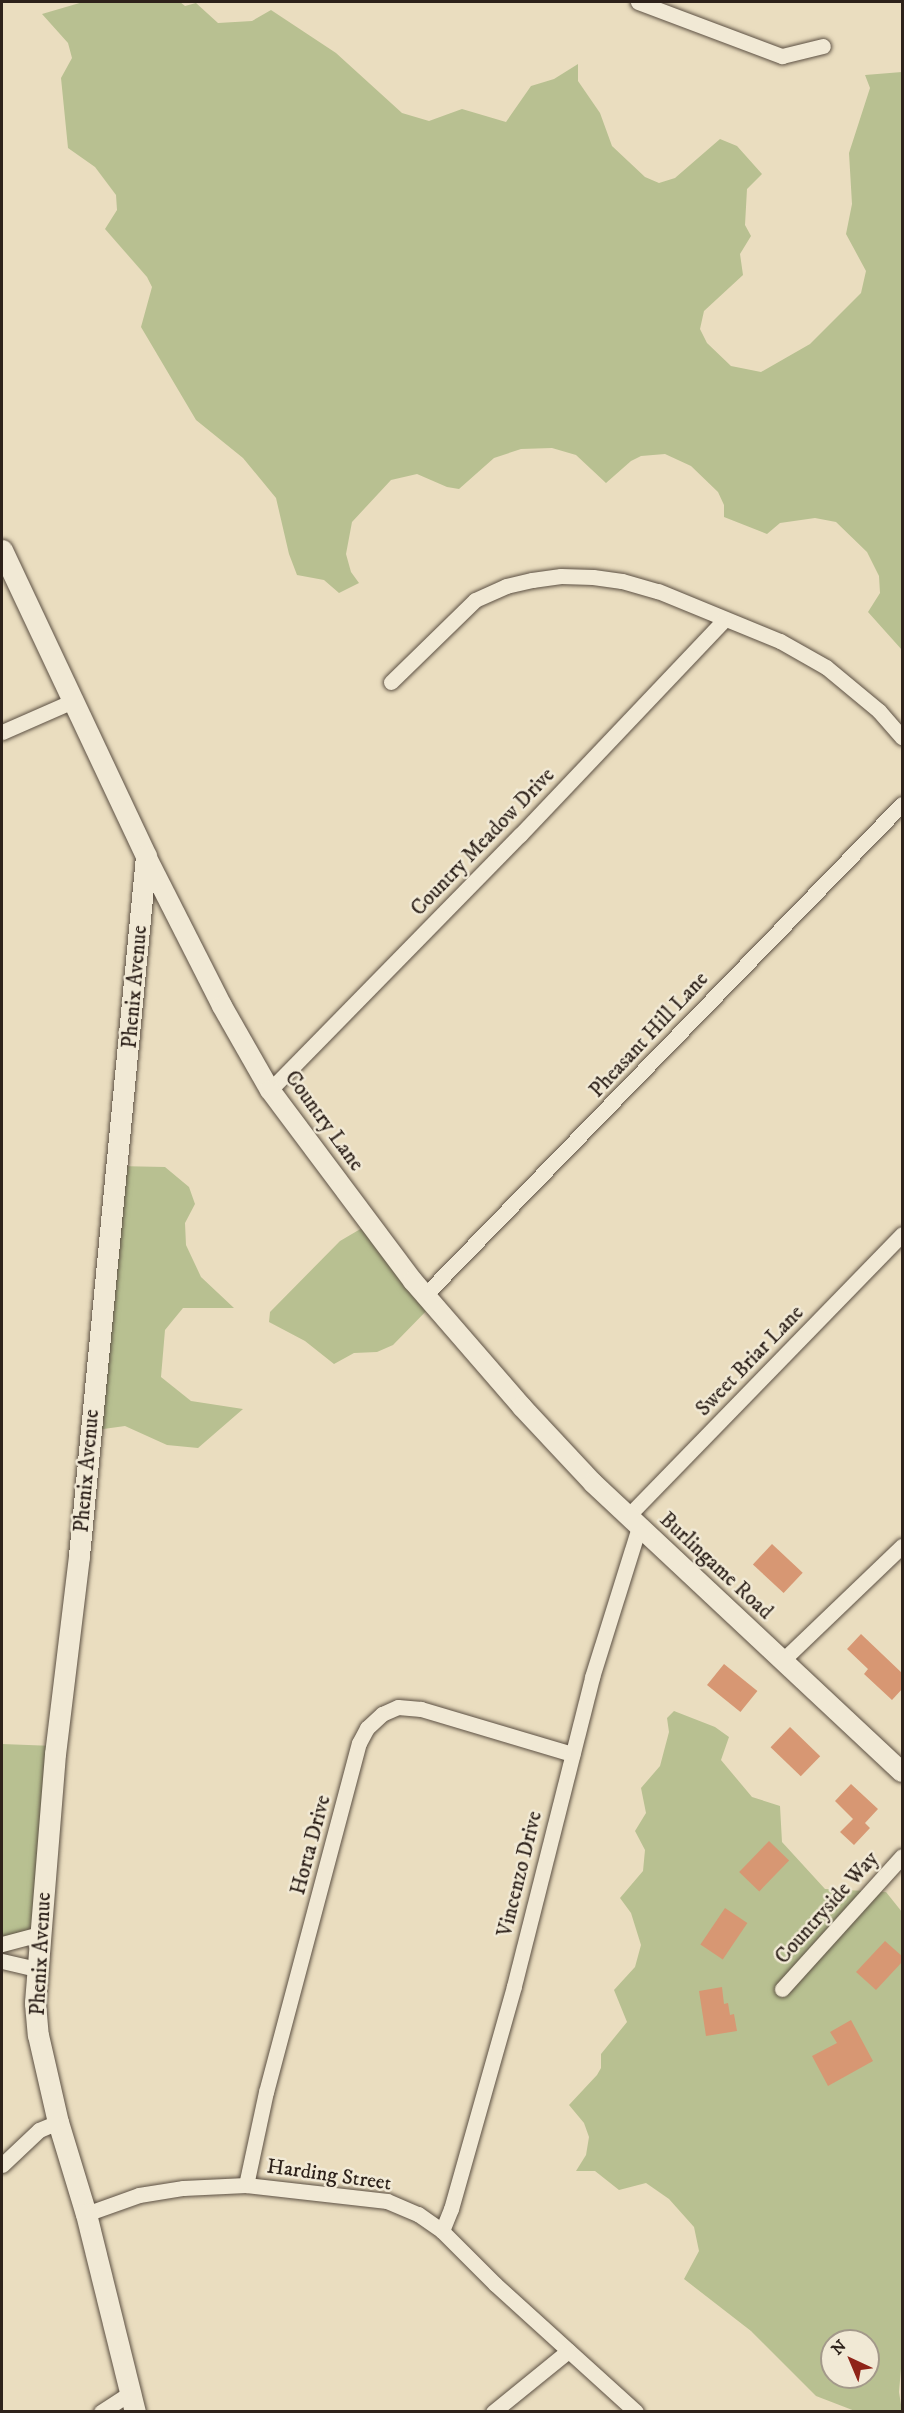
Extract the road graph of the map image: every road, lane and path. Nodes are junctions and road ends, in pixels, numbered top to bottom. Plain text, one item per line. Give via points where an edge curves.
1 (638, 2) edge
2 (823, 46) dead end
3 (2, 550) edge
4 (724, 620) junction
5 (391, 682) dead end
6 (74, 701) junction
7 (2, 732) edge
8 (903, 737) edge
9 (903, 804) edge
10 (146, 856) junction
11 (270, 1090) junction
12 (903, 1234) edge
13 (426, 1294) junction
14 (506, 1387) joint
15 (634, 1522) junction
16 (903, 1546) edge
17 (783, 1660) junction
18 (572, 1754) junction
19 (903, 1773) edge
20 (903, 1856) edge
21 (40, 1934) junction
22 (2, 1944) edge
23 (2, 1961) edge
24 (38, 1969) junction
25 (782, 1989) dead end
26 (58, 2122) junction
27 (2, 2165) edge
28 (246, 2185) junction
29 (86, 2214) junction
30 (442, 2231) junction
31 (568, 2351) junction
32 (133, 2402) edge
33 (101, 2412) edge
34 (493, 2412) edge
35 (636, 2412) edge

1 - 2 street via 782,56
3 - 6 main road, Phenix Avenue
4 - 5 street via 622,580 561,576 532,580 475,600
4 - 8 street via 780,641 826,667 879,711
4 - 11 street, Country Meadow Drive
6 - 7 street
6 - 10 main road, Phenix Avenue
9 - 13 street, Pheasant Hill Lane
10 - 11 street, Country Lane via 222,1006
10 - 21 main road, Phenix Avenue
11 - 13 street, Country Lane
12 - 15 street, Sweet Briar Lane
13 - 14 street, Country Lane
14 - 15 street, Burlingame Road via 569,1458
15 - 17 street, Burlingame Road
15 - 18 street, Vincenzo Drive
16 - 17 street
17 - 19 street, Burlingame Road
18 - 28 street, Horta Drive via 421,1709 398,1707 382,1714 367,1728 359,1743 266,2092
18 - 30 street, Vincenzo Drive via 514,1986
20 - 25 street, Countryside Way
21 - 22 street
21 - 24 main road, Phenix Avenue
23 - 24 street
24 - 26 main road, Phenix Avenue via 38,2036
26 - 27 street via 39,2130
26 - 29 main road, Phenix Avenue
28 - 29 street, Harding Street via 139,2195
28 - 30 street, Harding Street via 387,2201 418,2214
29 - 32 main road, Phenix Avenue
30 - 31 street, Harding Street
31 - 34 street
31 - 35 street, Harding Street
32 - 33 street

